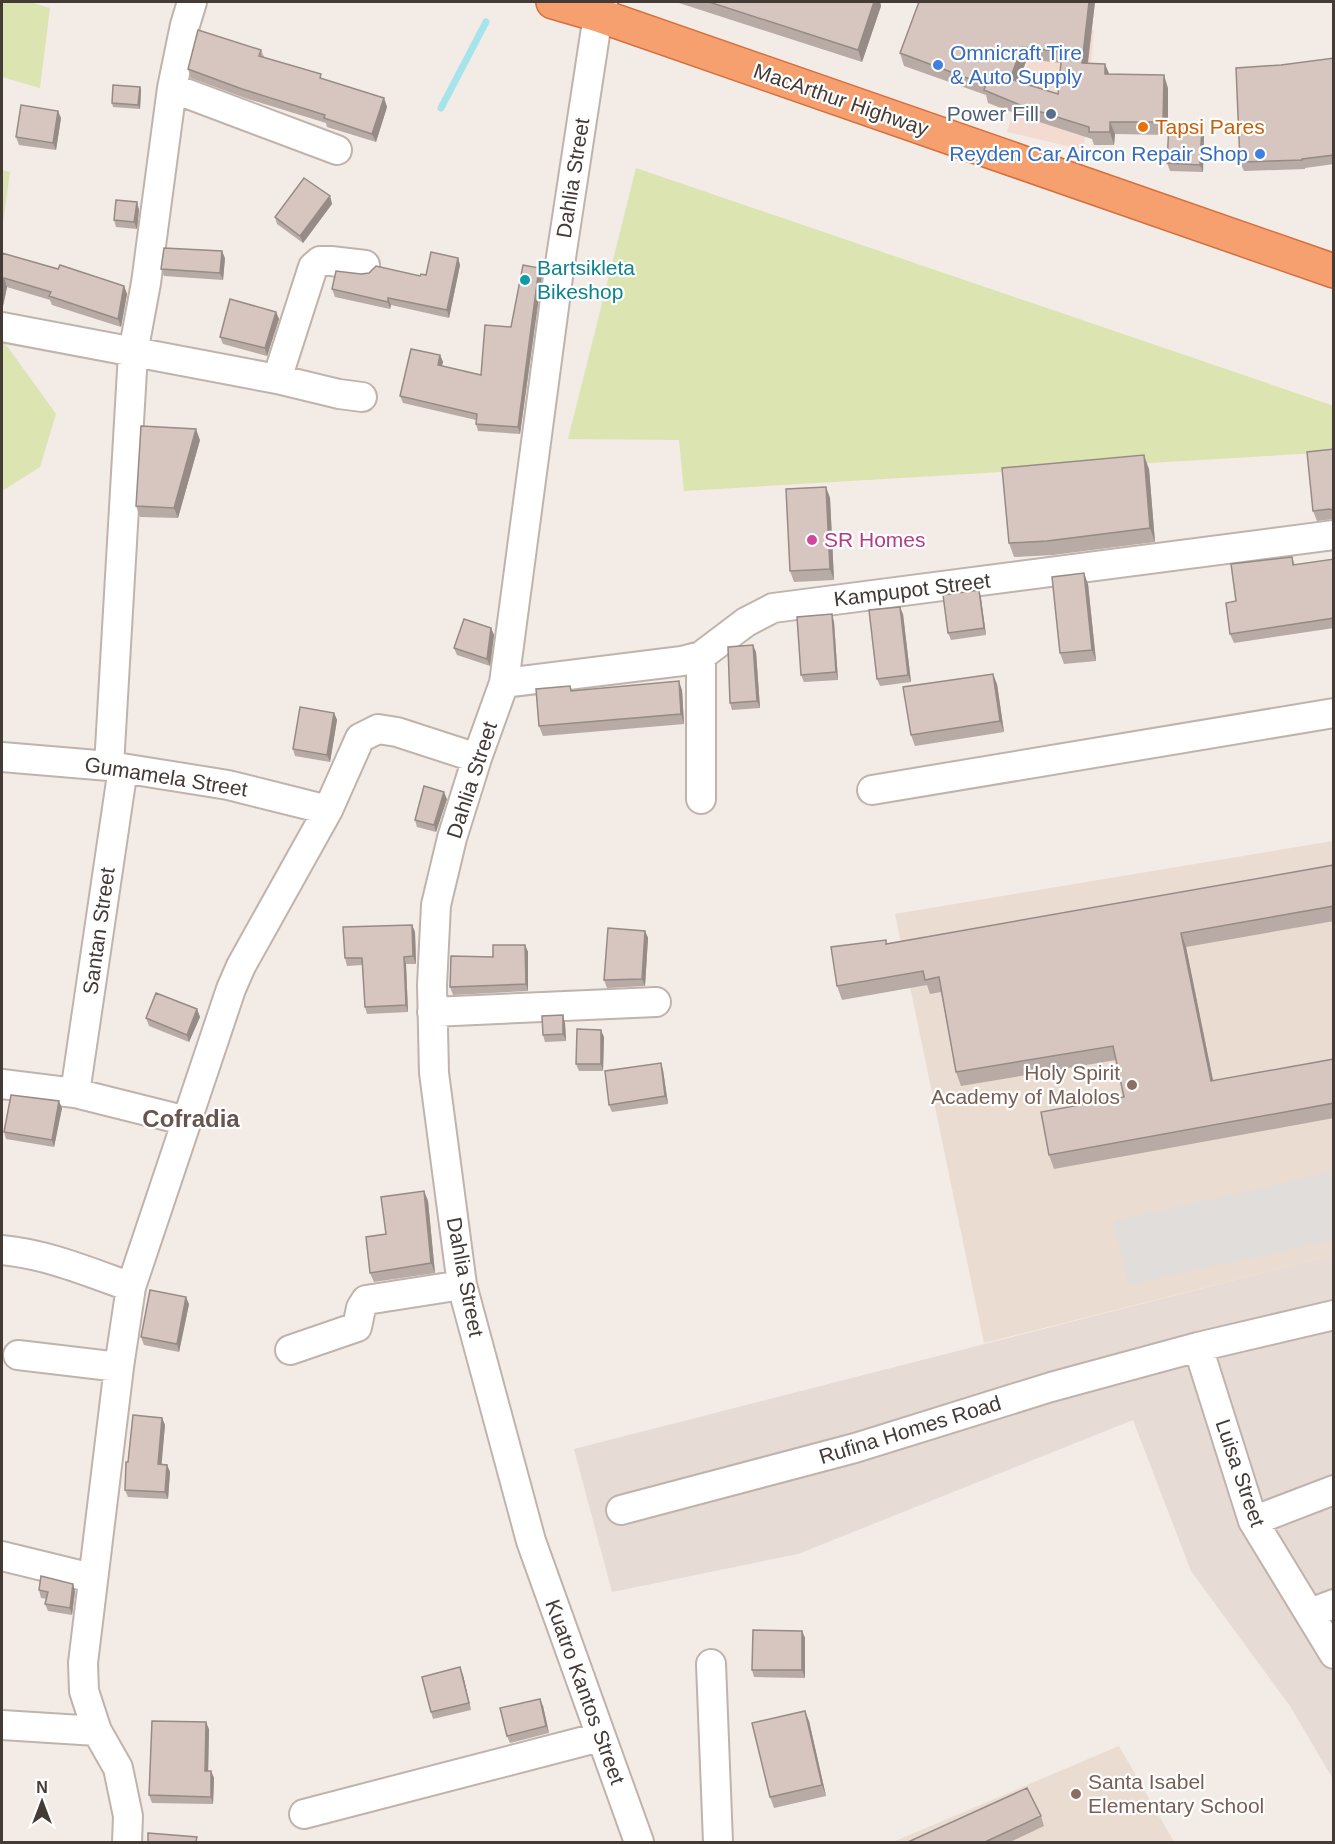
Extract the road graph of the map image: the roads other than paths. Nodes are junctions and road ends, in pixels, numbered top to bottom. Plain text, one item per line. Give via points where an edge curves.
1 (192, 2) edge
2 (553, 2) edge
3 (601, 8) edge
4 (172, 88) junction
5 (337, 150) dead end
6 (364, 265) dead end
7 (1334, 271) edge
8 (2, 327) edge
9 (133, 353) junction
10 (277, 379) junction
11 (362, 398) dead end
12 (1334, 535) edge
13 (701, 656) junction
14 (504, 683) junction
15 (1334, 713) edge
16 (2, 757) edge
17 (477, 758) junction
18 (116, 767) junction
19 (872, 790) dead end
20 (701, 799) dead end
21 (328, 810) junction
22 (656, 1002) dead end
23 (432, 1012) junction
24 (2, 1084) edge
25 (75, 1093) junction
26 (187, 1121) junction
27 (2, 1250) edge
28 (462, 1286) junction
29 (131, 1287) junction
30 (1334, 1315) edge
31 (1198, 1347) junction
32 (290, 1350) dead end
33 (18, 1355) dead end
34 (118, 1367) junction
35 (1334, 1490) edge
36 (621, 1510) dead end
37 (1253, 1521) junction
38 (531, 1541) joint
39 (2, 1556) edge
40 (92, 1578) junction
41 (1322, 1609) edge
42 (1334, 1654) edge
43 (711, 1664) dead end
44 (2, 1725) edge
45 (97, 1731) junction
46 (600, 1737) junction
47 (304, 1814) dead end
48 (127, 1842) edge
49 (639, 1842) edge
50 (718, 1842) edge

1 - 4 street, Santan Street
2 - 3 highway, MacArthur Highway
3 - 7 highway, MacArthur Highway
3 - 14 street, Dahlia Street via 558,277
4 - 5 street
4 - 9 street, Santan Street
6 - 10 street via 320,261 314,267
8 - 9 street
9 - 10 street
9 - 18 street, Santan Street
10 - 11 street
12 - 13 street, Kampupot Street via 773,608 746,622
13 - 14 street, Kampupot Street
13 - 20 street
14 - 17 street, Dahlia Street
15 - 19 street
16 - 18 street, Gumamela Street
17 - 21 street via 378,729 360,738
17 - 23 street, Dahlia Street via 436,905
18 - 21 street, Gumamela Street via 228,785
18 - 25 street, Santan Street
21 - 26 street via 231,988
22 - 23 street
23 - 28 street, Dahlia Street via 434,1073
24 - 25 street
25 - 26 street
26 - 29 street
27 - 29 street via 52,1260
28 - 32 street via 366,1300 357,1327
28 - 38 street, Dahlia Street
29 - 34 street
30 - 31 street, Rufina Homes Road
31 - 36 street, Rufina Homes Road via 1051,1387 855,1448
31 - 37 street, Luisa Street
33 - 34 street
34 - 40 street
35 - 37 street
37 - 41 street, Luisa Street
38 - 46 street, Kuatro Kantos Street
39 - 40 street
40 - 45 street via 82,1663 84,1691
41 - 42 street, Luisa Street
43 - 50 street
44 - 45 street
45 - 48 street via 118,1768 128,1816
46 - 47 street
46 - 49 street, Kuatro Kantos Street

